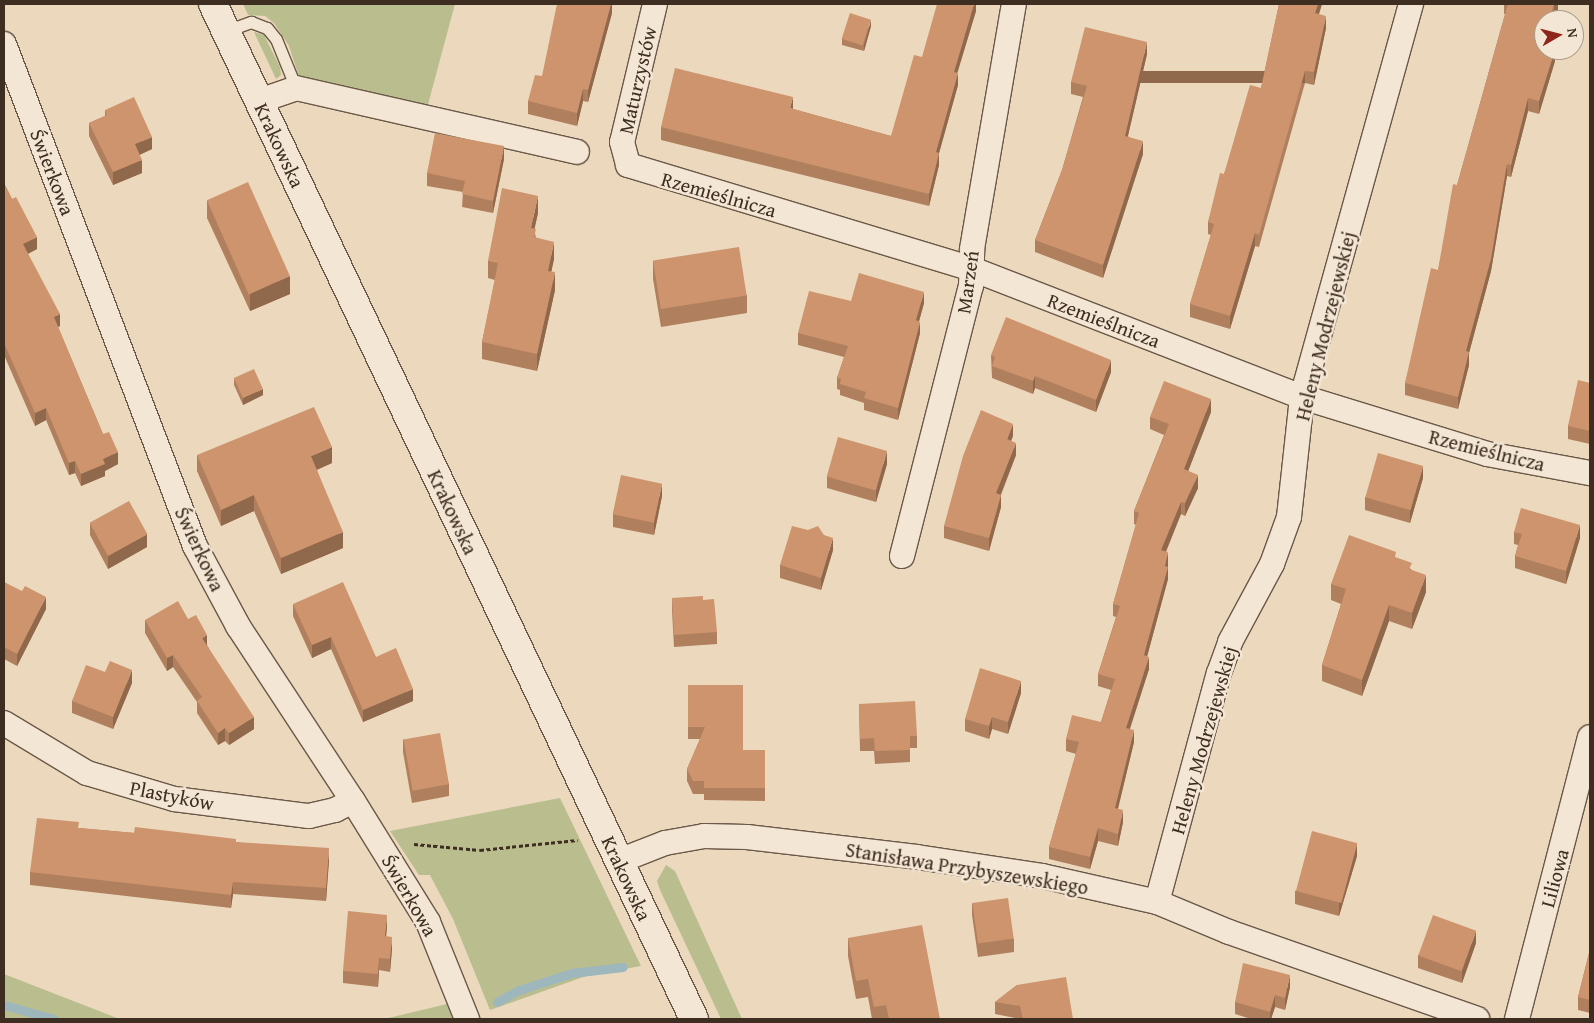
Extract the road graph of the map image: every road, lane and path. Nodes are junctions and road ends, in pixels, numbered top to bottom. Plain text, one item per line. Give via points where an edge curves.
1 (213, 4) edge
2 (655, 4) edge
3 (1014, 4) edge
4 (1411, 4) edge
5 (226, 31) junction
6 (4, 44) edge
7 (9, 78) edge
8 (296, 88) junction
9 (259, 101) junction
10 (576, 152) dead end
11 (623, 156) joint
12 (972, 268) junction
13 (1302, 397) junction
14 (1590, 473) edge
15 (902, 556) dead end
16 (4, 723) edge
17 (1590, 737) edge
18 (353, 800) junction
19 (587, 840) dead end
20 (414, 844) dead end
21 (619, 861) junction
22 (1157, 902) junction
23 (467, 1019) edge
24 (694, 1019) edge
25 (1477, 1019) edge
26 (1517, 1019) edge

1 - 5 main road, Krakowska
2 - 11 street, Maturzystów via 625,124
3 - 12 street, Marzeń via 972,250
4 - 13 street, Heleny Modrzejewskiej
5 - 8 lane via 251,22 267,28 276,39
5 - 9 main road, Krakowska
6 - 7 street, Świerkowa
7 - 18 street, Świerkowa via 195,546 238,626
8 - 9 street
8 - 10 street
9 - 21 main road, Krakowska
11 - 12 street, Rzemieślnicza via 628,165 639,171
12 - 13 street, Rzemieślnicza
12 - 15 street, Marzeń via 971,286
13 - 14 street, Rzemieślnicza via 1487,454
13 - 22 street, Heleny Modrzejewskiej via 1289,517 1272,564 1230,642 1219,673
16 - 18 street, Plastyków via 87,773 174,799 309,816 334,810
17 - 26 street, Liliowa
18 - 23 street, Świerkowa via 428,922
19 - 20 path via 551,840 480,850
21 - 22 street, Stanisława Przybyszewskiego via 665,843 704,836 747,837 1042,876
21 - 24 main road, Krakowska
22 - 25 street, Stanisława Przybyszewskiego via 1229,932

